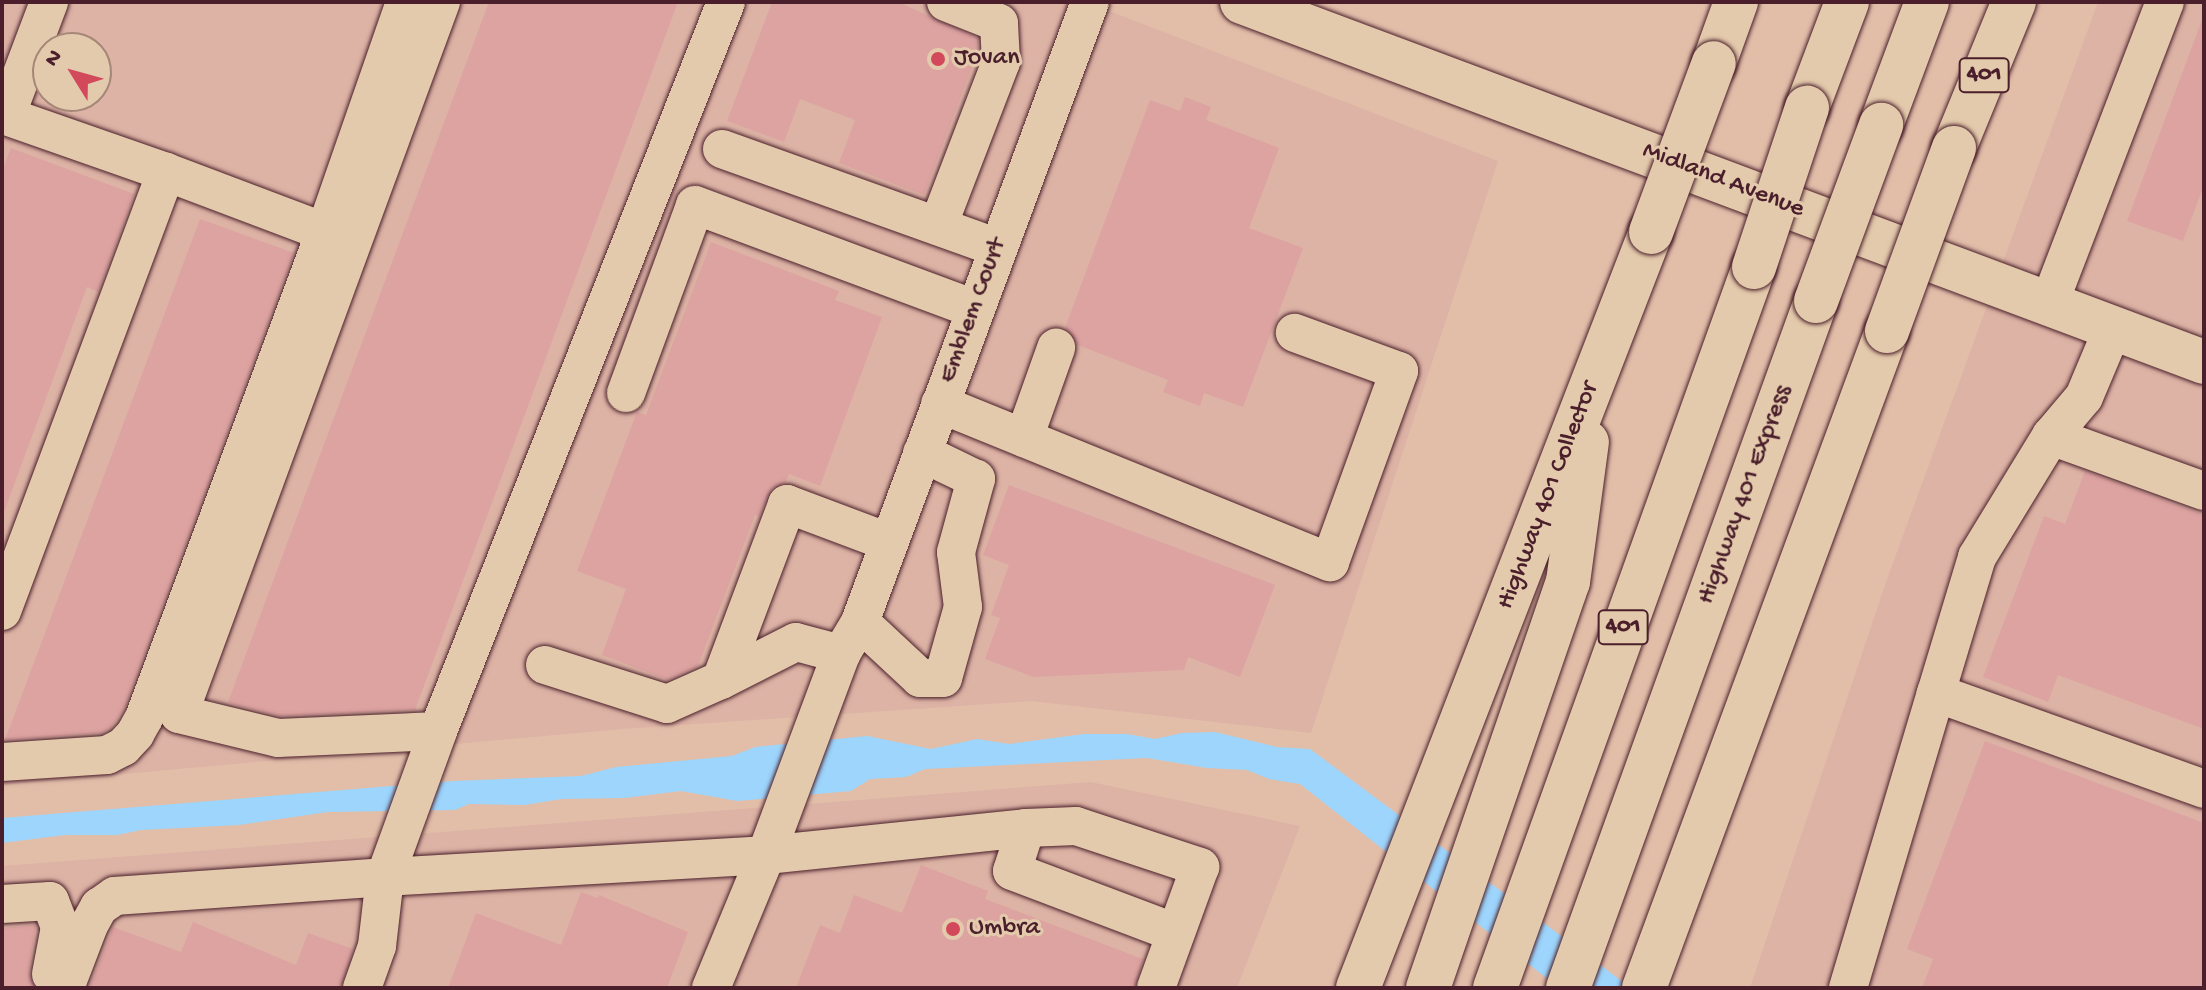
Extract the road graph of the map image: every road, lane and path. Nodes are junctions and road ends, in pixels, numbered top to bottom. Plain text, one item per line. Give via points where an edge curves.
1 (49, 2) edge
2 (405, 2) edge
3 (441, 2) edge
4 (726, 2) edge
5 (946, 2) edge
6 (1090, 2) edge
7 (1242, 2) edge
8 (1736, 2) edge
9 (1847, 2) edge
10 (1927, 2) edge
11 (2014, 2) edge
12 (2165, 2) edge
13 (1001, 62) junction
14 (1058, 83) junction
15 (4, 122) edge
16 (722, 149) dead end
17 (166, 172) junction
18 (938, 226) junction
19 (325, 232) junction
20 (998, 248) junction
21 (2049, 304) junction
22 (975, 309) junction
23 (2113, 328) junction
24 (1295, 333) dead end
25 (1056, 348) dead end
26 (2204, 362) edge
27 (1596, 373) junction
28 (626, 393) dead end
29 (940, 404) junction
30 (2051, 436) junction
31 (1024, 438) junction
32 (922, 453) junction
33 (2204, 491) edge
34 (888, 542) junction
35 (2, 611) edge
36 (851, 638) junction
37 (545, 665) dead end
38 (721, 680) junction
39 (1936, 693) junction
40 (434, 741) junction
41 (2, 762) edge
42 (2204, 789) edge
43 (1026, 828) junction
44 (766, 855) junction
45 (385, 877) junction
46 (2, 904) edge
47 (1176, 933) junction
48 (45, 988) edge
49 (65, 988) edge
50 (362, 988) edge
51 (711, 988) edge
52 (1156, 988) edge
53 (1358, 988) edge
54 (1428, 988) edge
55 (1495, 988) edge
56 (1568, 988) edge
57 (1644, 988) edge
58 (1848, 988) edge

1 - 15 street
2 - 19 street
3 - 40 street via 179,714 278,738
4 - 40 street
5 - 13 street via 999,23
6 - 14 street, Emblem Court
7 - 21 main road, Midland Avenue
8 - 27 main road, Highway 401 Collector, bridge
9 - 55 main road, 401, bridge
10 - 56 main road, Highway 401 Express, bridge
11 - 57 main road, 401, bridge via 1954,148
12 - 21 street
13 - 14 street
13 - 18 street
14 - 20 street, Emblem Court
15 - 17 street
16 - 18 street
17 - 19 street
17 - 35 street
18 - 20 street
19 - 41 street via 135,734 107,755
20 - 22 street, Emblem Court
21 - 23 main road, Midland Avenue
22 - 28 street via 695,205
22 - 29 street, Emblem Court
23 - 26 main road, Midland Avenue
23 - 30 street via 2084,397
24 - 31 street via 1399,371 1330,562
25 - 31 street
27 - 53 main road, Highway 401 Collector
27 - 54 main road via 1568,582
29 - 31 street
29 - 32 street, Emblem Court
30 - 33 street
30 - 39 street via 1977,557
32 - 34 street, Emblem Court
32 - 36 street via 976,479 956,552 963,607 943,678 920,678
34 - 36 street, Emblem Court
34 - 38 street via 787,504
36 - 38 street via 796,642
36 - 44 street, Emblem Court
37 - 38 street via 667,704
39 - 42 street
39 - 58 street
40 - 45 street
43 - 44 street
43 - 47 street via 1012,871
43 - 47 street via 1076,826 1200,867
44 - 45 street
44 - 51 street, Emblem Court
45 - 49 street via 115,896 99,907 89,925
45 - 50 street via 377,946
46 - 48 street via 50,901 60,927
47 - 52 street

